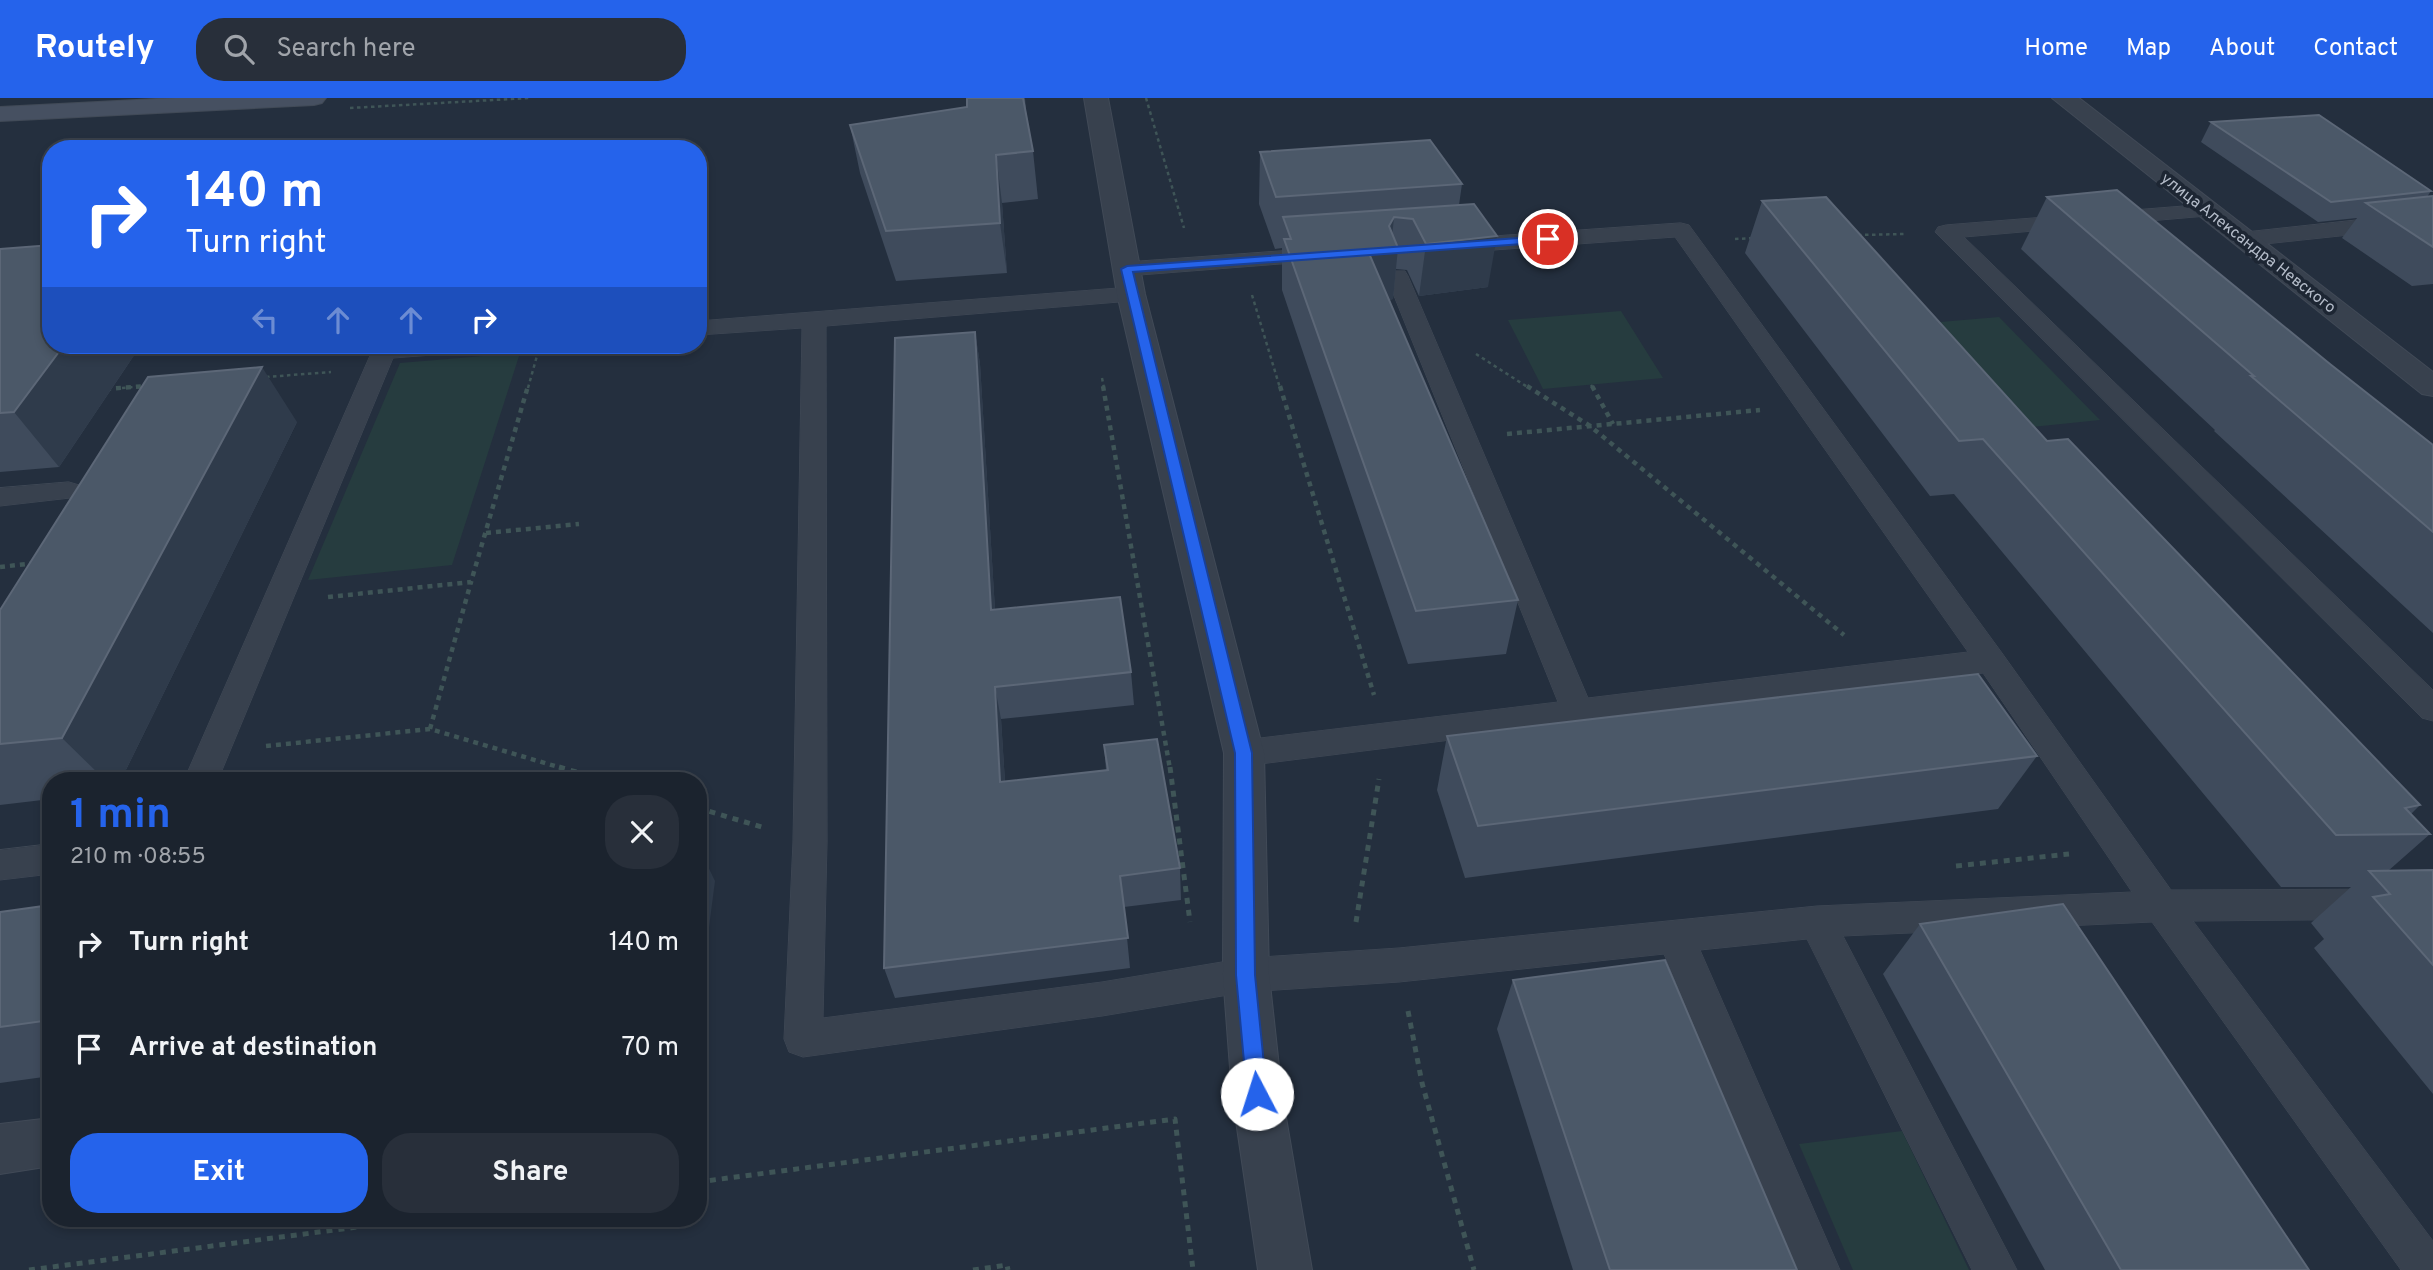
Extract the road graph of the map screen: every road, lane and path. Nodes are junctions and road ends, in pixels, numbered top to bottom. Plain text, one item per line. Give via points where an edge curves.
1 (314, 98) edge
2 (1096, 98) edge
3 (1146, 98) edge
4 (2064, 98) edge
5 (0, 114) edge
6 (2210, 210) junction
7 (2433, 219) edge
8 (1946, 232) junction
9 (1854, 235) edge
10 (1761, 238) dead end
11 (2246, 239) junction
12 (1689, 240) junction
13 (1349, 253) edge
14 (1241, 261) junction
15 (1195, 264) junction
16 (1129, 281) junction
17 (1088, 298) junction
18 (1413, 315) junction
19 (814, 320) junction
20 (707, 327) edge
21 (383, 354) edge
22 (537, 354) edge
23 (341, 372) dead end
24 (261, 378) dead end
25 (153, 386) edge
26 (1591, 386) dead end
27 (2433, 387) edge
28 (97, 390) dead end
29 (1806, 406) junction
30 (1612, 424) junction
31 (1590, 426) junction
32 (1464, 438) junction
33 (69, 491) dead end
34 (0, 497) edge
35 (579, 524) dead end
36 (486, 533) junction
37 (36, 563) edge
38 (0, 567) edge
39 (471, 582) junction
40 (277, 602) junction
41 (1991, 661) junction
42 (1891, 674) junction
43 (2433, 709) edge
44 (1578, 712) junction
45 (430, 729) junction
46 (1386, 735) junction
47 (213, 752) junction
48 (1244, 753) junction
49 (204, 772) edge
50 (577, 772) edge
51 (707, 811) edge
52 (810, 842) junction
53 (42, 860) edge
54 (0, 865) edge
55 (2161, 906) junction
56 (2433, 906) edge
57 (1817, 922) junction
58 (1355, 931) dead end
59 (1675, 935) junction
60 (1399, 965) junction
61 (1246, 975) junction
62 (1197, 983) junction
63 (42, 1143) edge
64 (0, 1149) edge
65 (707, 1181) edge
66 (360, 1227) edge
67 (58, 1268) edge
68 (29, 1270) edge
69 (973, 1270) edge
70 (1008, 1270) edge
71 (1193, 1270) edge
72 (1284, 1270) edge
73 (1474, 1270) edge
74 (1818, 1270) edge
75 (1995, 1270) edge
76 (2428, 1270) edge

1 - 5 main road
2 - 16 street
3 - 15 path
4 - 6 street, улица Александра Невского
6 - 8 lane
6 - 11 street, улица Александра Невского
7 - 11 lane
8 - 9 path
8 - 43 lane
10 - 12 path
11 - 27 street, улица Александра Невского
12 - 18 lane via 1681,230 1402,256
12 - 29 lane
13 - 14 lane
14 - 15 lane
14 - 46 path
15 - 16 lane
16 - 17 lane
16 - 48 street
17 - 19 lane
17 - 62 path via 1174,789
18 - 31 path
18 - 32 lane
19 - 20 lane
19 - 52 lane
21 - 40 lane
22 - 36 path
23 - 24 path
25 - 28 path
26 - 30 path
29 - 30 path
29 - 41 lane
30 - 31 path
31 - 32 path
31 - 42 path
32 - 44 lane
33 - 34 lane
35 - 36 path
36 - 39 path
37 - 38 path
39 - 40 path
39 - 45 path
40 - 47 lane
41 - 42 lane
41 - 55 lane
42 - 44 lane
44 - 46 lane
45 - 47 path
45 - 50 path
46 - 48 lane
46 - 58 path
47 - 49 lane
48 - 61 street
51 - 52 path
52 - 62 lane via 803,1039
53 - 54 lane
55 - 56 lane
55 - 57 lane
55 - 76 lane
57 - 59 lane
57 - 75 lane
59 - 60 lane
59 - 74 lane
60 - 61 lane
60 - 73 path via 1422,1083
61 - 62 lane
61 - 72 street via 1257,1094
63 - 64 street
65 - 71 path via 1175,1119
66 - 67 path
67 - 68 path
69 - 70 path via 1007,1265

